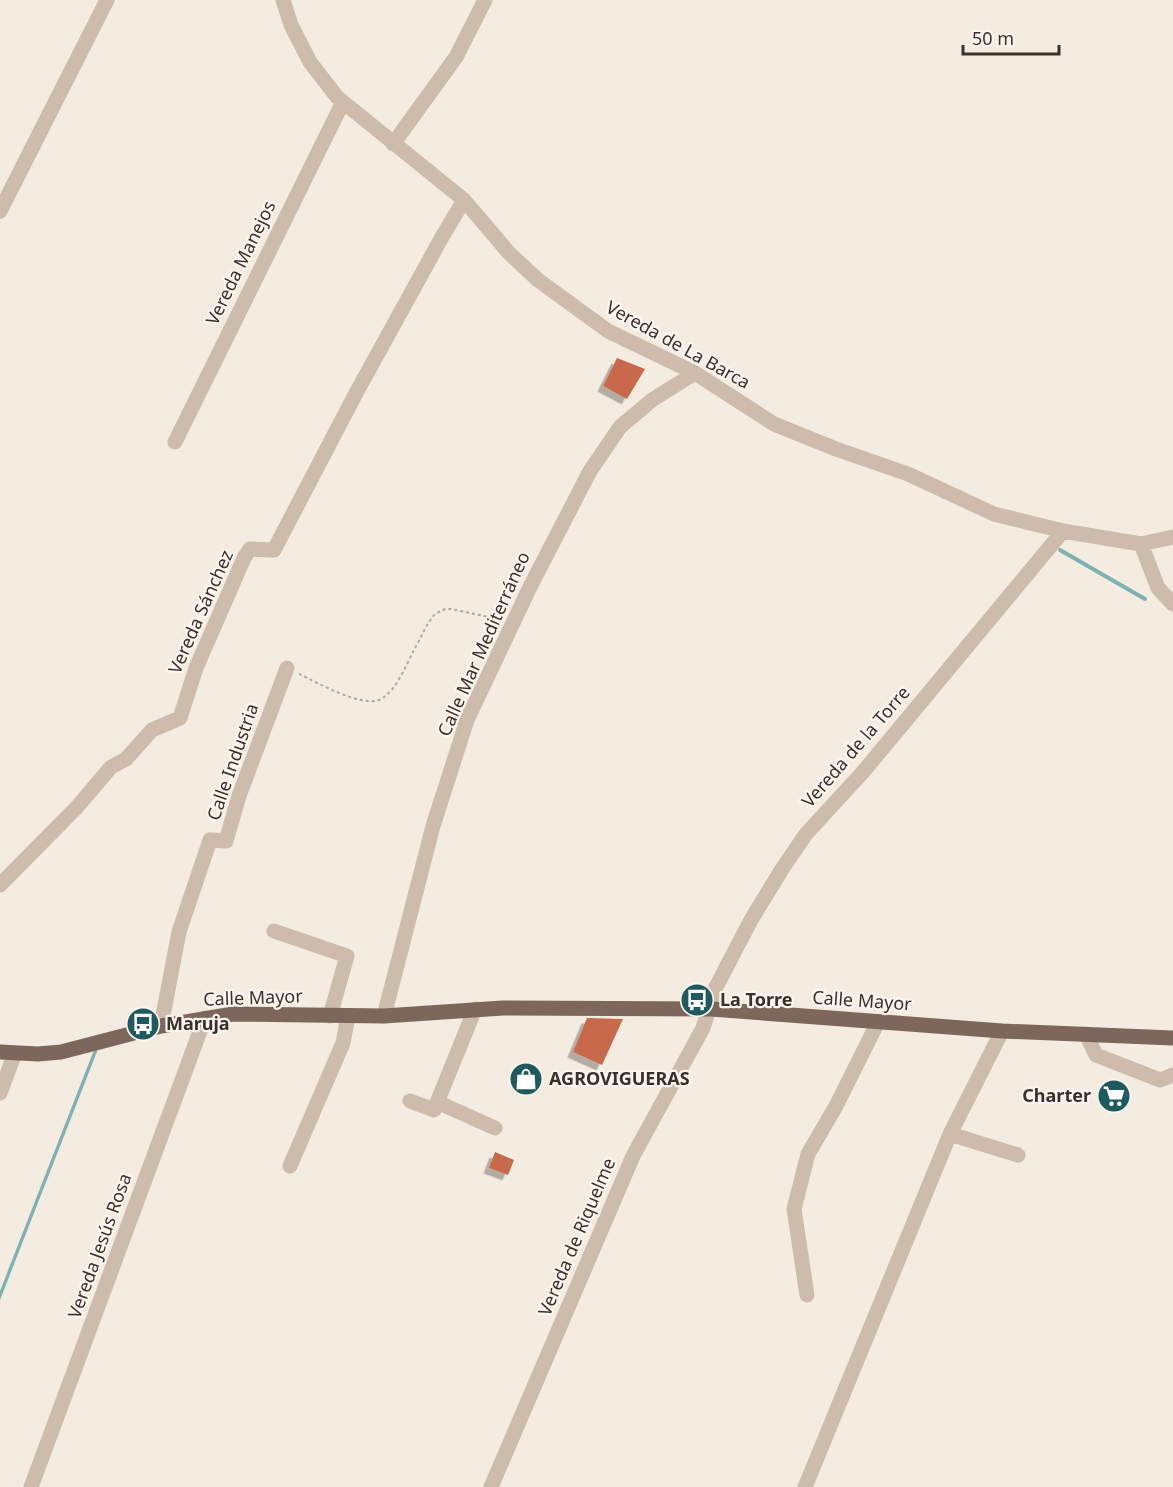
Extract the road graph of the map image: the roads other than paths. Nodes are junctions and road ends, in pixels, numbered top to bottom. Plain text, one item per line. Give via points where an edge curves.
1 (107, 0) edge
2 (283, 0) edge
3 (485, 0) edge
4 (343, 102) junction
5 (393, 144) junction
6 (464, 200) junction
7 (0, 211) edge
8 (695, 373) junction
9 (175, 442) dead end
10 (1063, 531) junction
11 (1173, 537) edge
12 (1141, 544) junction
13 (1173, 604) edge
14 (287, 668) road end
15 (0, 885) edge
16 (274, 931) dead end
17 (476, 1009) junction
18 (711, 1009) junction
19 (330, 1016) junction
20 (348, 1016) junction
21 (384, 1017) junction
22 (205, 1018) junction
23 (878, 1022) junction
24 (161, 1026) junction
25 (1002, 1031) junction
26 (1086, 1034) junction
27 (1173, 1038) edge
28 (7, 1052) edge
29 (1173, 1075) edge
30 (0, 1093) edge
31 (410, 1101) dead end
32 (437, 1102) junction
33 (495, 1128) dead end
34 (950, 1134) junction
35 (1018, 1155) dead end
36 (290, 1166) dead end
37 (807, 1295) dead end
38 (31, 1487) edge
39 (491, 1487) edge
40 (805, 1487) edge

1 - 7 street
2 - 4 street, Vereda de La Barca via 310,62
3 - 5 street via 456,57
4 - 5 street, Vereda de La Barca
4 - 9 street, Vereda Manejos
5 - 6 street, Vereda de La Barca
6 - 8 street, Vereda de La Barca via 508,253 538,280 608,331
6 - 15 street, Vereda Sánchez via 274,549 250,549 244,558 196,668 180,718 152,730 126,759 111,767
8 - 10 street, Vereda de La Barca via 774,424 908,474 994,514
8 - 21 street, Calle Mar Mediterráneo via 652,400 621,427 590,471 513,623 467,720 433,826
10 - 12 street, Vereda de La Barca
10 - 18 street, Vereda de la Torre via 863,772 806,834 751,920 716,987
11 - 12 street
12 - 13 street via 1158,588
14 - 24 street, Calle Industria via 226,841 210,840 179,932
16 - 19 street via 347,956
17 - 18 main road, Calle Mayor
17 - 21 main road, Calle Mayor
17 - 32 street
18 - 23 main road, Calle Mayor
18 - 39 street, Vereda de Riquelme via 633,1156
19 - 20 main road, Calle Mayor
19 - 22 main road, Calle Mayor via 233,1014
20 - 21 main road, Calle Mayor
20 - 36 street via 335,1063
22 - 24 main road, Calle Mayor
22 - 38 street, Vereda Jesús Rosa
23 - 25 main road, Calle Mayor
23 - 37 street via 808,1154 794,1209
24 - 28 main road, Calle Mayor via 61,1052
25 - 26 main road, Calle Mayor
25 - 34 street
26 - 27 main road, Calle Mayor
26 - 29 street via 1096,1055 1160,1080
28 - 30 street
31 - 32 street via 435,1110
32 - 33 street
34 - 35 street
34 - 40 street

